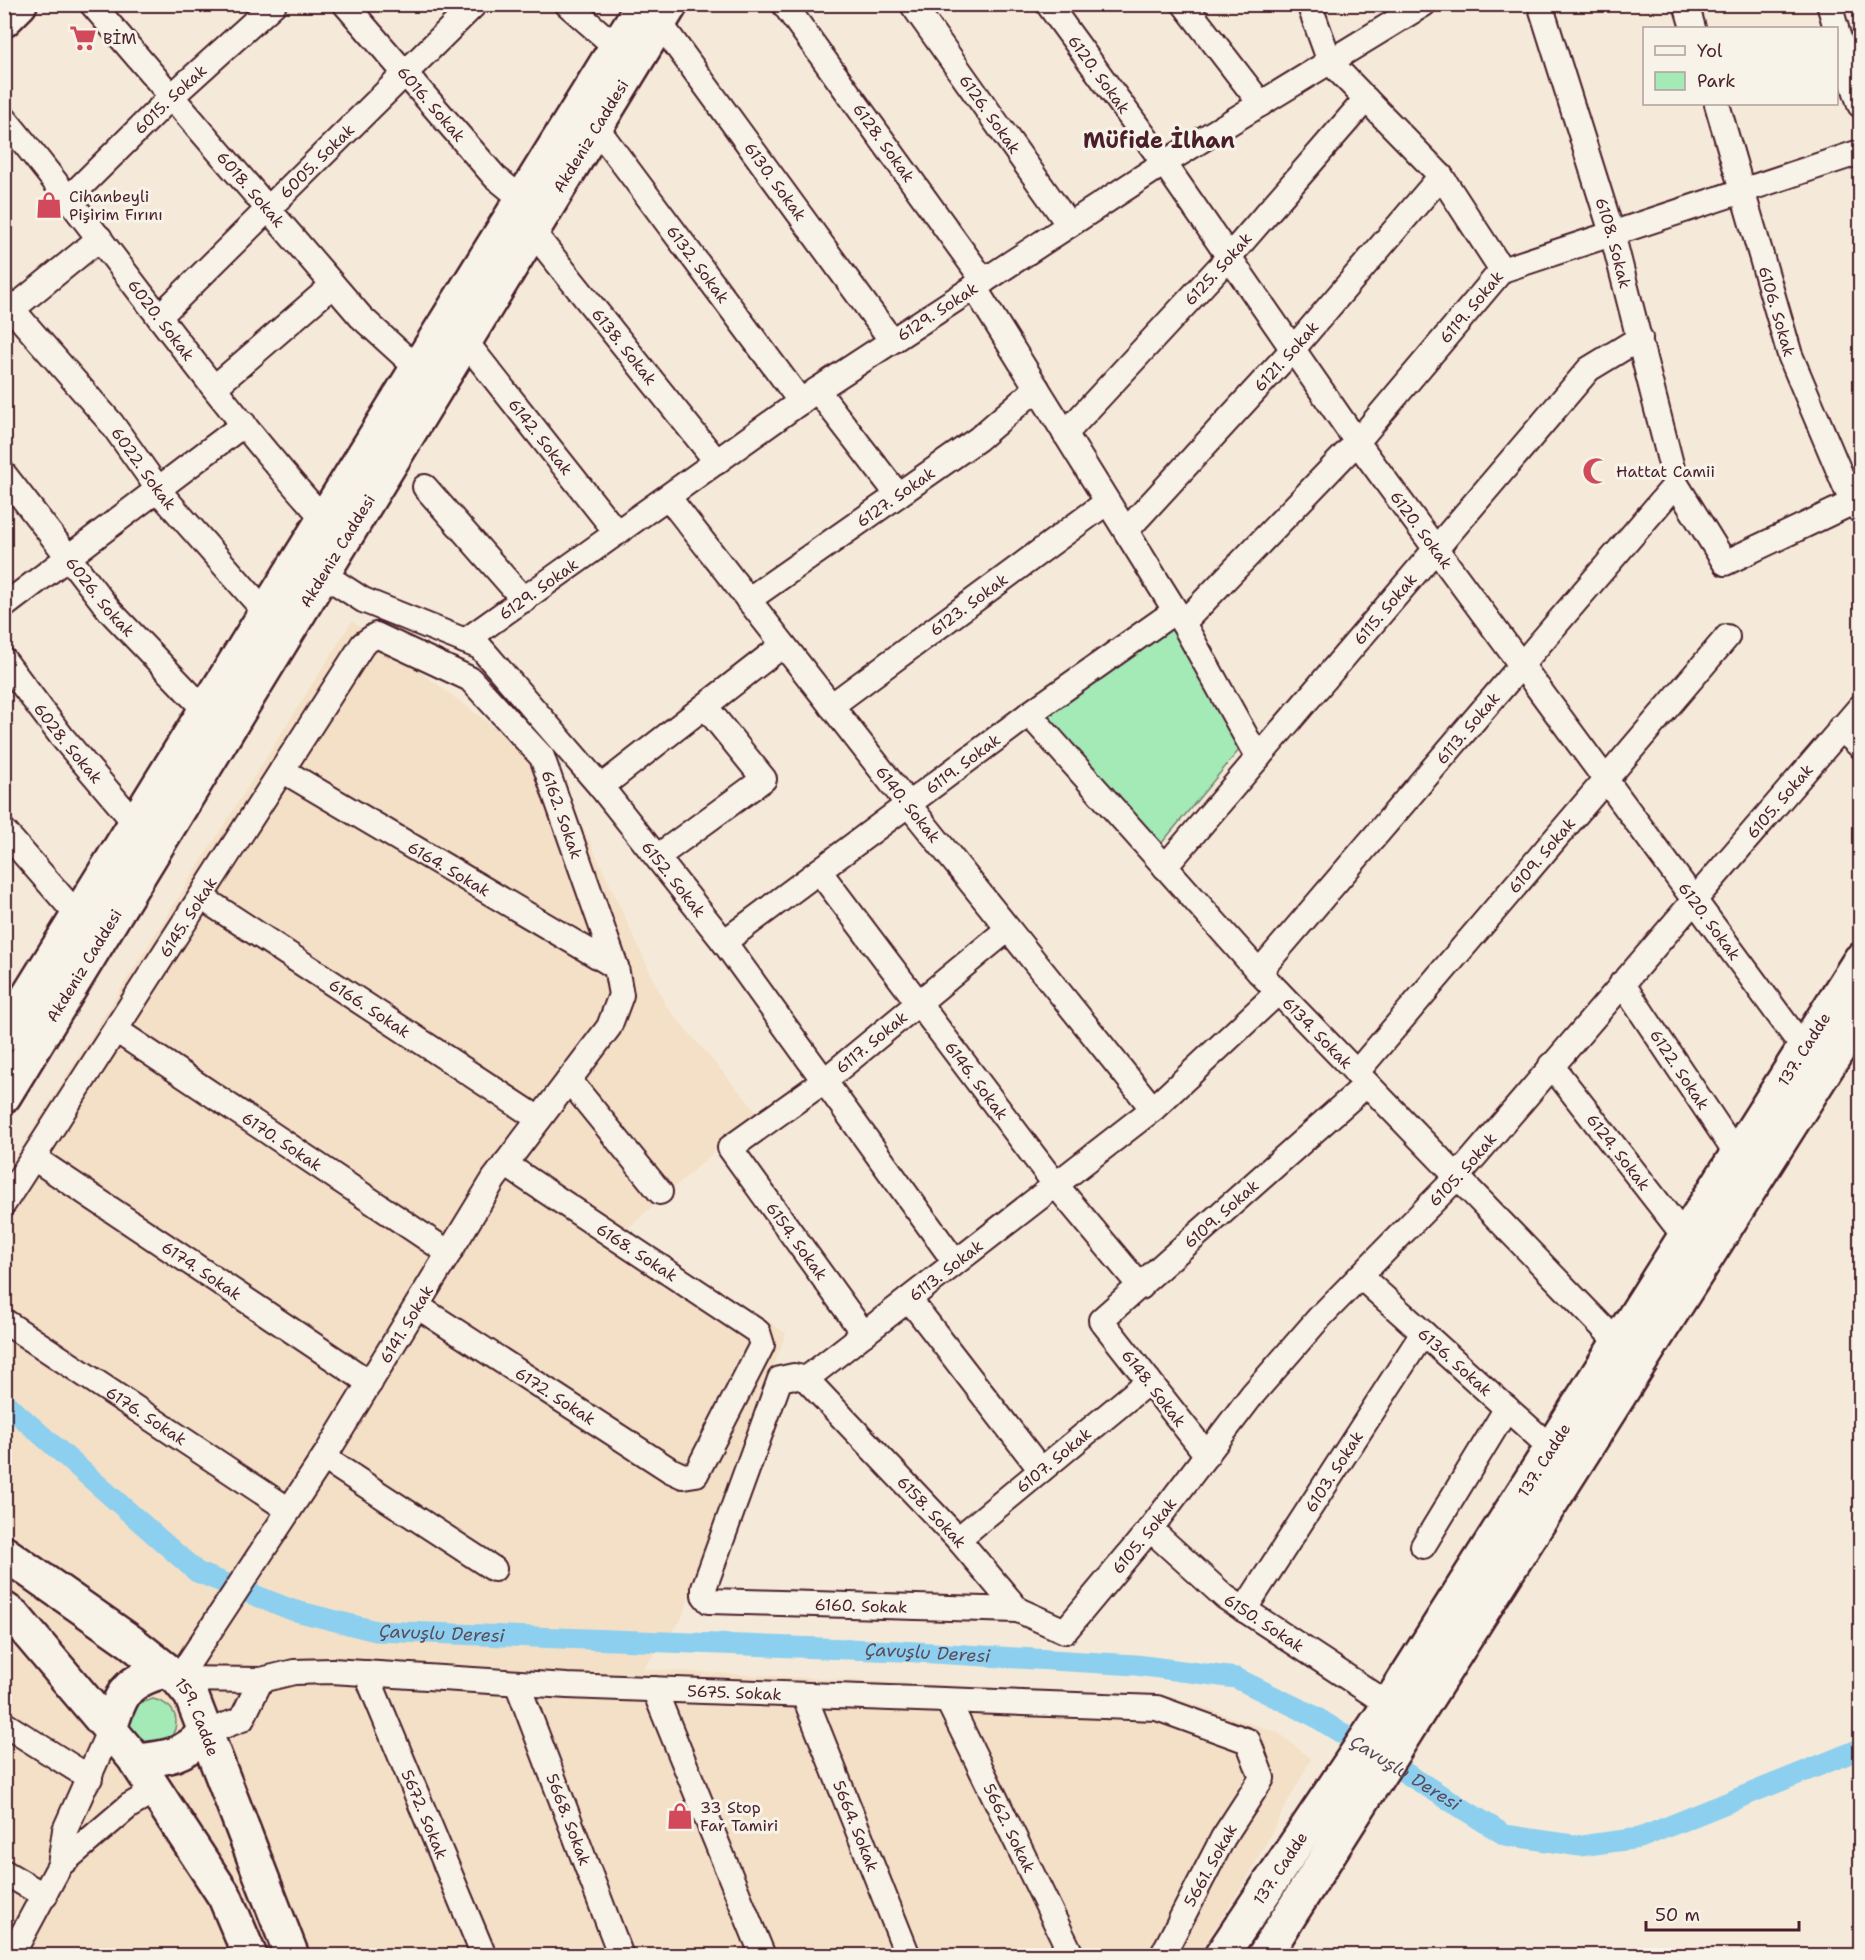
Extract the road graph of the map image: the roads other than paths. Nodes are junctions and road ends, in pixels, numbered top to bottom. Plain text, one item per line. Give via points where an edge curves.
1 (20, 4) edge
2 (92, 4) edge
3 (274, 4) edge
4 (345, 4) edge
5 (475, 4) edge
6 (567, 4) edge
7 (784, 4) edge
8 (912, 4) edge
9 (1048, 4) edge
10 (1184, 4) edge
11 (1309, 4) edge
12 (1424, 4) edge
13 (1540, 4) edge
14 (1686, 4) edge
15 (1829, 4) edge
16 (658, 11) edge
17 (1398, 12) edge
18 (4, 20) edge
19 (1693, 27) edge
20 (1835, 27) edge
21 (1838, 35) edge
22 (616, 47) junction
23 (1330, 62) junction
24 (405, 74) junction
25 (171, 97) junction
26 (1366, 99) junction
27 (1261, 104) junction
28 (1717, 105) edge
29 (1860, 105) edge
30 (4, 118) edge
31 (596, 127) junction
32 (1860, 152) edge
33 (1164, 163) junction
34 (1441, 176) junction
35 (1744, 190) junction
36 (70, 197) junction
37 (522, 199) junction
38 (267, 210) junction
39 (1069, 225) junction
40 (532, 231) junction
41 (1612, 233) junction
42 (100, 238) junction
43 (1229, 257) junction
44 (1502, 270) junction
45 (979, 284) junction
46 (333, 285) junction
47 (7, 308) edge
48 (159, 317) junction
49 (1640, 338) junction
50 (465, 341) junction
51 (892, 341) junction
52 (1293, 349) junction
53 (417, 368) junction
54 (215, 387) junction
55 (1036, 388) junction
56 (809, 396) junction
57 (244, 424) junction
58 (1065, 434) junction
59 (1357, 442) junction
60 (717, 462) junction
61 (4, 474) edge
62 (1676, 484) junction
63 (425, 487) dead end
64 (158, 489) junction
65 (898, 495) junction
66 (668, 497) junction
67 (1107, 502) junction
68 (1858, 504) edge
69 (324, 519) junction
70 (1126, 531) junction
71 (617, 533) junction
72 (1436, 549) junction
73 (68, 556) junction
74 (323, 574) junction
75 (524, 600) junction
76 (748, 600) junction
77 (4, 606) edge
78 (1179, 617) junction
79 (275, 623) junction
80 (376, 635) joint
81 (1727, 637) dead end
82 (465, 641) junction
83 (783, 645) junction
84 (4, 660) edge
85 (1522, 665) junction
86 (705, 706) junction
87 (831, 706) junction
88 (1860, 707) edge
89 (205, 710) junction
90 (1029, 714) junction
91 (1840, 728) junction
92 (1860, 746) edge
93 (1258, 758) junction
94 (282, 770) junction
95 (1605, 779) junction
96 (601, 787) junction
97 (908, 804) junction
98 (135, 823) junction
99 (4, 831) edge
100 (657, 857) junction
101 (1165, 867) junction
102 (819, 871) junction
103 (201, 897) junction
104 (1692, 900) junction
105 (78, 916) junction
106 (1008, 928) junction
107 (724, 942) junction
108 (1860, 960) edge
109 (615, 967) junction
110 (1259, 972) junction
111 (1622, 983) junction
112 (1278, 992) junction
113 (919, 1003) junction
114 (10, 1013) edge
115 (1860, 1015) edge
116 (116, 1030) junction
117 (1804, 1049) junction
118 (1551, 1065) junction
119 (1362, 1079) junction
120 (569, 1080) junction
121 (824, 1081) junction
122 (4, 1096) edge
123 (1153, 1109) junction
124 (540, 1119) junction
125 (730, 1148) joint
126 (1737, 1155) junction
127 (34, 1158) junction
128 (505, 1164) junction
129 (1456, 1177) junction
130 (1055, 1184) junction
131 (660, 1192) dead end
132 (4, 1203) edge
133 (1685, 1237) junction
134 (449, 1253) junction
135 (954, 1262) junction
136 (1360, 1276) junction
137 (1141, 1287) junction
138 (909, 1299) junction
139 (417, 1306) junction
140 (1101, 1320) joint
141 (4, 1321) edge
142 (1423, 1333) junction
143 (864, 1334) junction
144 (1618, 1343) junction
145 (806, 1379) junction
146 (1149, 1381) junction
147 (370, 1383) junction
148 (1507, 1408) junction
149 (1551, 1448) junction
150 (1207, 1455) junction
151 (324, 1458) junction
152 (1041, 1470) junction
153 (696, 1474) joint
154 (289, 1510) junction
155 (1150, 1530) junction
156 (958, 1539) junction
157 (1423, 1546) dead end
158 (4, 1553) edge
159 (494, 1569) dead end
160 (4, 1609) edge
161 (1018, 1610) junction
162 (1244, 1610) junction
163 (1065, 1631) joint
164 (366, 1673) junction
165 (171, 1675) junction
166 (261, 1680) junction
167 (517, 1683) junction
168 (654, 1689) junction
169 (804, 1695) junction
170 (948, 1701) junction
171 (1391, 1719) junction
172 (4, 1724) edge
173 (111, 1729) junction
174 (205, 1733) junction
175 (136, 1761) junction
176 (90, 1778) junction
177 (1262, 1778) joint
178 (155, 1791) junction
179 (60, 1865) junction
180 (4, 1872) edge
181 (45, 1896) junction
182 (11, 1956) edge
183 (250, 1956) edge
184 (292, 1956) edge
185 (484, 1956) edge
186 (621, 1956) edge
187 (763, 1956) edge
188 (908, 1956) edge
189 (1072, 1956) edge
190 (1162, 1956) edge
191 (1221, 1956) edge
192 (1264, 1956) edge

1 - 18 main road
2 - 25 street, 6018. Sokak
3 - 25 street, 6015. Sokak
4 - 24 street, 6016. Sokak
5 - 24 street, 6005. Sokak
6 - 22 street
7 - 45 street, 6128. Sokak
8 - 39 street, 6126. Sokak
9 - 33 street, 6120. Sokak
10 - 27 street
11 - 23 street
12 - 17 street, 6129. Sokak
13 - 41 street, 6108. Sokak
14 - 19 street
15 - 20 street
16 - 22 main road, Akdeniz Caddesi
16 - 31 main road, Akdeniz Caddesi
16 - 51 street, 6130. Sokak
17 - 23 street, 6129. Sokak
21 - 29 street
22 - 37 main road, Akdeniz Caddesi
23 - 26 street
23 - 27 street, 6129. Sokak
24 - 37 street, 6016. Sokak via 495,177
24 - 38 street, 6005. Sokak
25 - 36 street, 6015. Sokak
25 - 38 street, 6018. Sokak
26 - 34 street
26 - 43 street, 6125. Sokak
27 - 33 street, 6129. Sokak
28 - 35 street, 6106. Sokak
30 - 36 street, 6020. Sokak
31 - 40 main road, Akdeniz Caddesi
31 - 56 street, 6132. Sokak
32 - 35 street, 6119. Sokak
33 - 39 street, 6129. Sokak
33 - 43 street, 6120. Sokak
34 - 44 street
34 - 52 street, 6121. Sokak
35 - 41 street, 6119. Sokak
35 - 68 street, 6106. Sokak via 1790,355
36 - 42 street, 6020. Sokak
37 - 53 main road, Akdeniz Caddesi
38 - 46 street, 6018. Sokak
38 - 48 street, 6005. Sokak
39 - 45 street, 6129. Sokak
40 - 50 main road, Akdeniz Caddesi
40 - 60 street, 6138. Sokak
41 - 44 street, 6119. Sokak
41 - 49 street, 6108. Sokak
42 - 47 street
42 - 48 street, 6020. Sokak
43 - 52 street, 6120. Sokak
43 - 58 street, 6125. Sokak
44 - 59 street, 6119. Sokak
45 - 51 street, 6129. Sokak
45 - 55 street, 6128. Sokak
46 - 53 street, 6018. Sokak via 361,317
46 - 54 street
47 - 64 street, 6022. Sokak via 112,424
48 - 54 street, 6020. Sokak
49 - 62 street, 6108. Sokak
49 - 72 street, 6115. Sokak via 1589,369
50 - 71 street, 6142. Sokak
50 - 74 main road, Akdeniz Caddesi
51 - 56 street, 6129. Sokak
52 - 59 street, 6120. Sokak
52 - 70 street, 6121. Sokak
53 - 69 main road, Akdeniz Caddesi
54 - 57 street, 6020. Sokak
55 - 58 street, 6128. Sokak
55 - 65 street, 6127. Sokak via 978,439
56 - 60 street, 6129. Sokak
56 - 65 street, 6132. Sokak
57 - 64 street
57 - 69 street, 6020. Sokak
58 - 67 street, 6128. Sokak
59 - 72 street, 6120. Sokak
59 - 78 street, 6119. Sokak
60 - 66 street, 6129. Sokak
61 - 73 street, 6026. Sokak
62 - 68 street, 6108. Sokak via 1725,564
62 - 85 street, 6113. Sokak
63 - 75 street
64 - 73 street
64 - 79 street, 6022. Sokak
65 - 76 street, 6127. Sokak
66 - 71 street, 6129. Sokak
66 - 76 street, 6140. Sokak
67 - 70 street, 6128. Sokak
67 - 87 street, 6123. Sokak
69 - 79 main road, Akdeniz Caddesi
70 - 78 street, 6128. Sokak
71 - 75 street, 6129. Sokak
72 - 85 street, 6120. Sokak
72 - 93 street, 6115. Sokak
73 - 77 street
73 - 89 street, 6026. Sokak via 110,611
74 - 79 main road, Akdeniz Caddesi
74 - 82 street, 6152. Sokak via 363,600
75 - 82 street, 6129. Sokak
76 - 83 street, 6140. Sokak
78 - 90 street, 6119. Sokak
78 - 93 street, 6128. Sokak
79 - 89 main road, Akdeniz Caddesi
79 - 122 main road, Akdeniz Caddesi
80 - 94 street, 6145. Sokak via 363,644
80 - 109 street, 6162. Sokak via 470,679 542,757
81 - 95 street, 6109. Sokak
82 - 96 street, 6152. Sokak via 480,647
83 - 86 street
83 - 87 street, 6140. Sokak
84 - 98 street, 6028. Sokak via 62,737
85 - 95 street, 6120. Sokak
85 - 110 street, 6113. Sokak
86 - 96 street
86 - 100 street via 764,779
87 - 97 street, 6140. Sokak
88 - 91 street, 6105. Sokak
89 - 98 main road, Akdeniz Caddesi
90 - 97 street, 6119. Sokak
90 - 101 street, 6134. Sokak
91 - 92 street
91 - 104 street, 6105. Sokak
93 - 101 street, 6115. Sokak
94 - 103 street, 6145. Sokak
94 - 109 street, 6164. Sokak
95 - 104 street, 6120. Sokak
95 - 119 street, 6109. Sokak
96 - 100 street, 6152. Sokak
97 - 102 street, 6119. Sokak
97 - 106 street, 6140. Sokak
98 - 105 main road, Akdeniz Caddesi
99 - 105 street
100 - 107 street, 6152. Sokak
101 - 110 street, 6134. Sokak
102 - 107 street, 6119. Sokak
102 - 113 street, 6146. Sokak
103 - 116 street, 6145. Sokak
103 - 124 street, 6166. Sokak
104 - 111 street, 6105. Sokak
104 - 117 street, 6120. Sokak
105 - 114 main road, Akdeniz Caddesi
106 - 113 street, 6117. Sokak
106 - 123 street, 6140. Sokak
107 - 121 street, 6152. Sokak
108 - 117 main road, 137. Cadde
109 - 120 street, 6141. Sokak via 621,995 609,1027
110 - 112 street, 6134. Sokak
111 - 118 street, 6105. Sokak
111 - 126 street, 6122. Sokak
112 - 119 street, 6134. Sokak
112 - 123 street, 6113. Sokak
113 - 121 street, 6117. Sokak
113 - 130 street, 6146. Sokak
115 - 171 main road, 137. Cadde
116 - 127 street, 6145. Sokak
116 - 134 street, 6170. Sokak
117 - 126 main road, 137. Cadde
118 - 129 street, 6105. Sokak
118 - 133 street, 6124. Sokak
119 - 129 street, 6134. Sokak
119 - 137 street, 6109. Sokak
120 - 124 street, 6141. Sokak
120 - 131 street
121 - 125 street, 6117. Sokak
121 - 135 street, 6152. Sokak
123 - 130 street, 6113. Sokak
124 - 128 street, 6141. Sokak
125 - 143 street, 6154. Sokak
126 - 133 main road, 137. Cadde
127 - 132 street, 6145. Sokak
127 - 147 street, 6174. Sokak
128 - 134 street, 6141. Sokak
128 - 153 street, 6168. Sokak via 758,1332 762,1345
129 - 136 street, 6105. Sokak
129 - 144 street, 6134. Sokak
130 - 135 street, 6113. Sokak
130 - 137 street, 6146. Sokak
133 - 144 main road, 137. Cadde
134 - 139 street, 6141. Sokak
135 - 138 street, 6113. Sokak
136 - 142 street, 6136. Sokak
136 - 150 street, 6105. Sokak via 1252,1395
137 - 140 street, 6109. Sokak
138 - 143 street, 6113. Sokak
138 - 152 street
139 - 147 street, 6141. Sokak
139 - 153 street, 6172. Sokak via 670,1470 683,1476
140 - 146 street, 6148. Sokak
141 - 154 street, 6176. Sokak
142 - 148 street, 6136. Sokak
142 - 162 street, 6103. Sokak
143 - 145 street, 6113. Sokak
144 - 149 main road, 137. Cadde
145 - 156 street, 6158. Sokak
145 - 161 street, 6160. Sokak via 780,1379 704,1595 709,1600
146 - 150 street, 6148. Sokak
146 - 152 street, 6107. Sokak
147 - 151 street, 6141. Sokak
148 - 149 street, 6136. Sokak
148 - 157 street
149 - 171 main road, 137. Cadde
150 - 155 street, 6105. Sokak
151 - 154 street, 6141. Sokak
151 - 159 street
152 - 156 street, 6107. Sokak
154 - 165 street, 6141. Sokak via 214,1624
155 - 162 street, 6150. Sokak
155 - 163 street, 6105. Sokak
156 - 161 street, 6158. Sokak
158 - 165 main road, 159. Cadde via 131,1642
160 - 173 main road via 15,1616
161 - 163 street, 6158. Sokak
162 - 171 street, 6150. Sokak
164 - 166 street, 5675. Sokak via 294,1672
164 - 167 street, 5675. Sokak
164 - 185 street, 5672. Sokak
165 - 166 street, 5675. Sokak
165 - 173 main road via 129,1686 119,1699
165 - 174 main road, 159. Cadde via 191,1695
166 - 174 street via 242,1719
167 - 168 street, 5675. Sokak
167 - 186 street, 5668. Sokak
168 - 169 street, 5675. Sokak
168 - 187 street
169 - 170 street, 5675. Sokak
169 - 188 street, 5664. Sokak
170 - 177 street, 5675. Sokak via 1157,1708 1248,1740
170 - 189 street, 5662. Sokak
171 - 191 main road, 137. Cadde via 1324,1801
171 - 192 main road, 137. Cadde via 1347,1823
172 - 176 street
173 - 175 main road
173 - 176 street
174 - 175 main road via 192,1747 168,1758
174 - 184 main road, 159. Cadde
175 - 178 main road
176 - 179 street via 65,1830
177 - 190 street, 5661. Sokak via 1223,1838
178 - 179 street via 129,1806
178 - 183 main road via 225,1897
179 - 181 street
180 - 181 street
181 - 182 street

